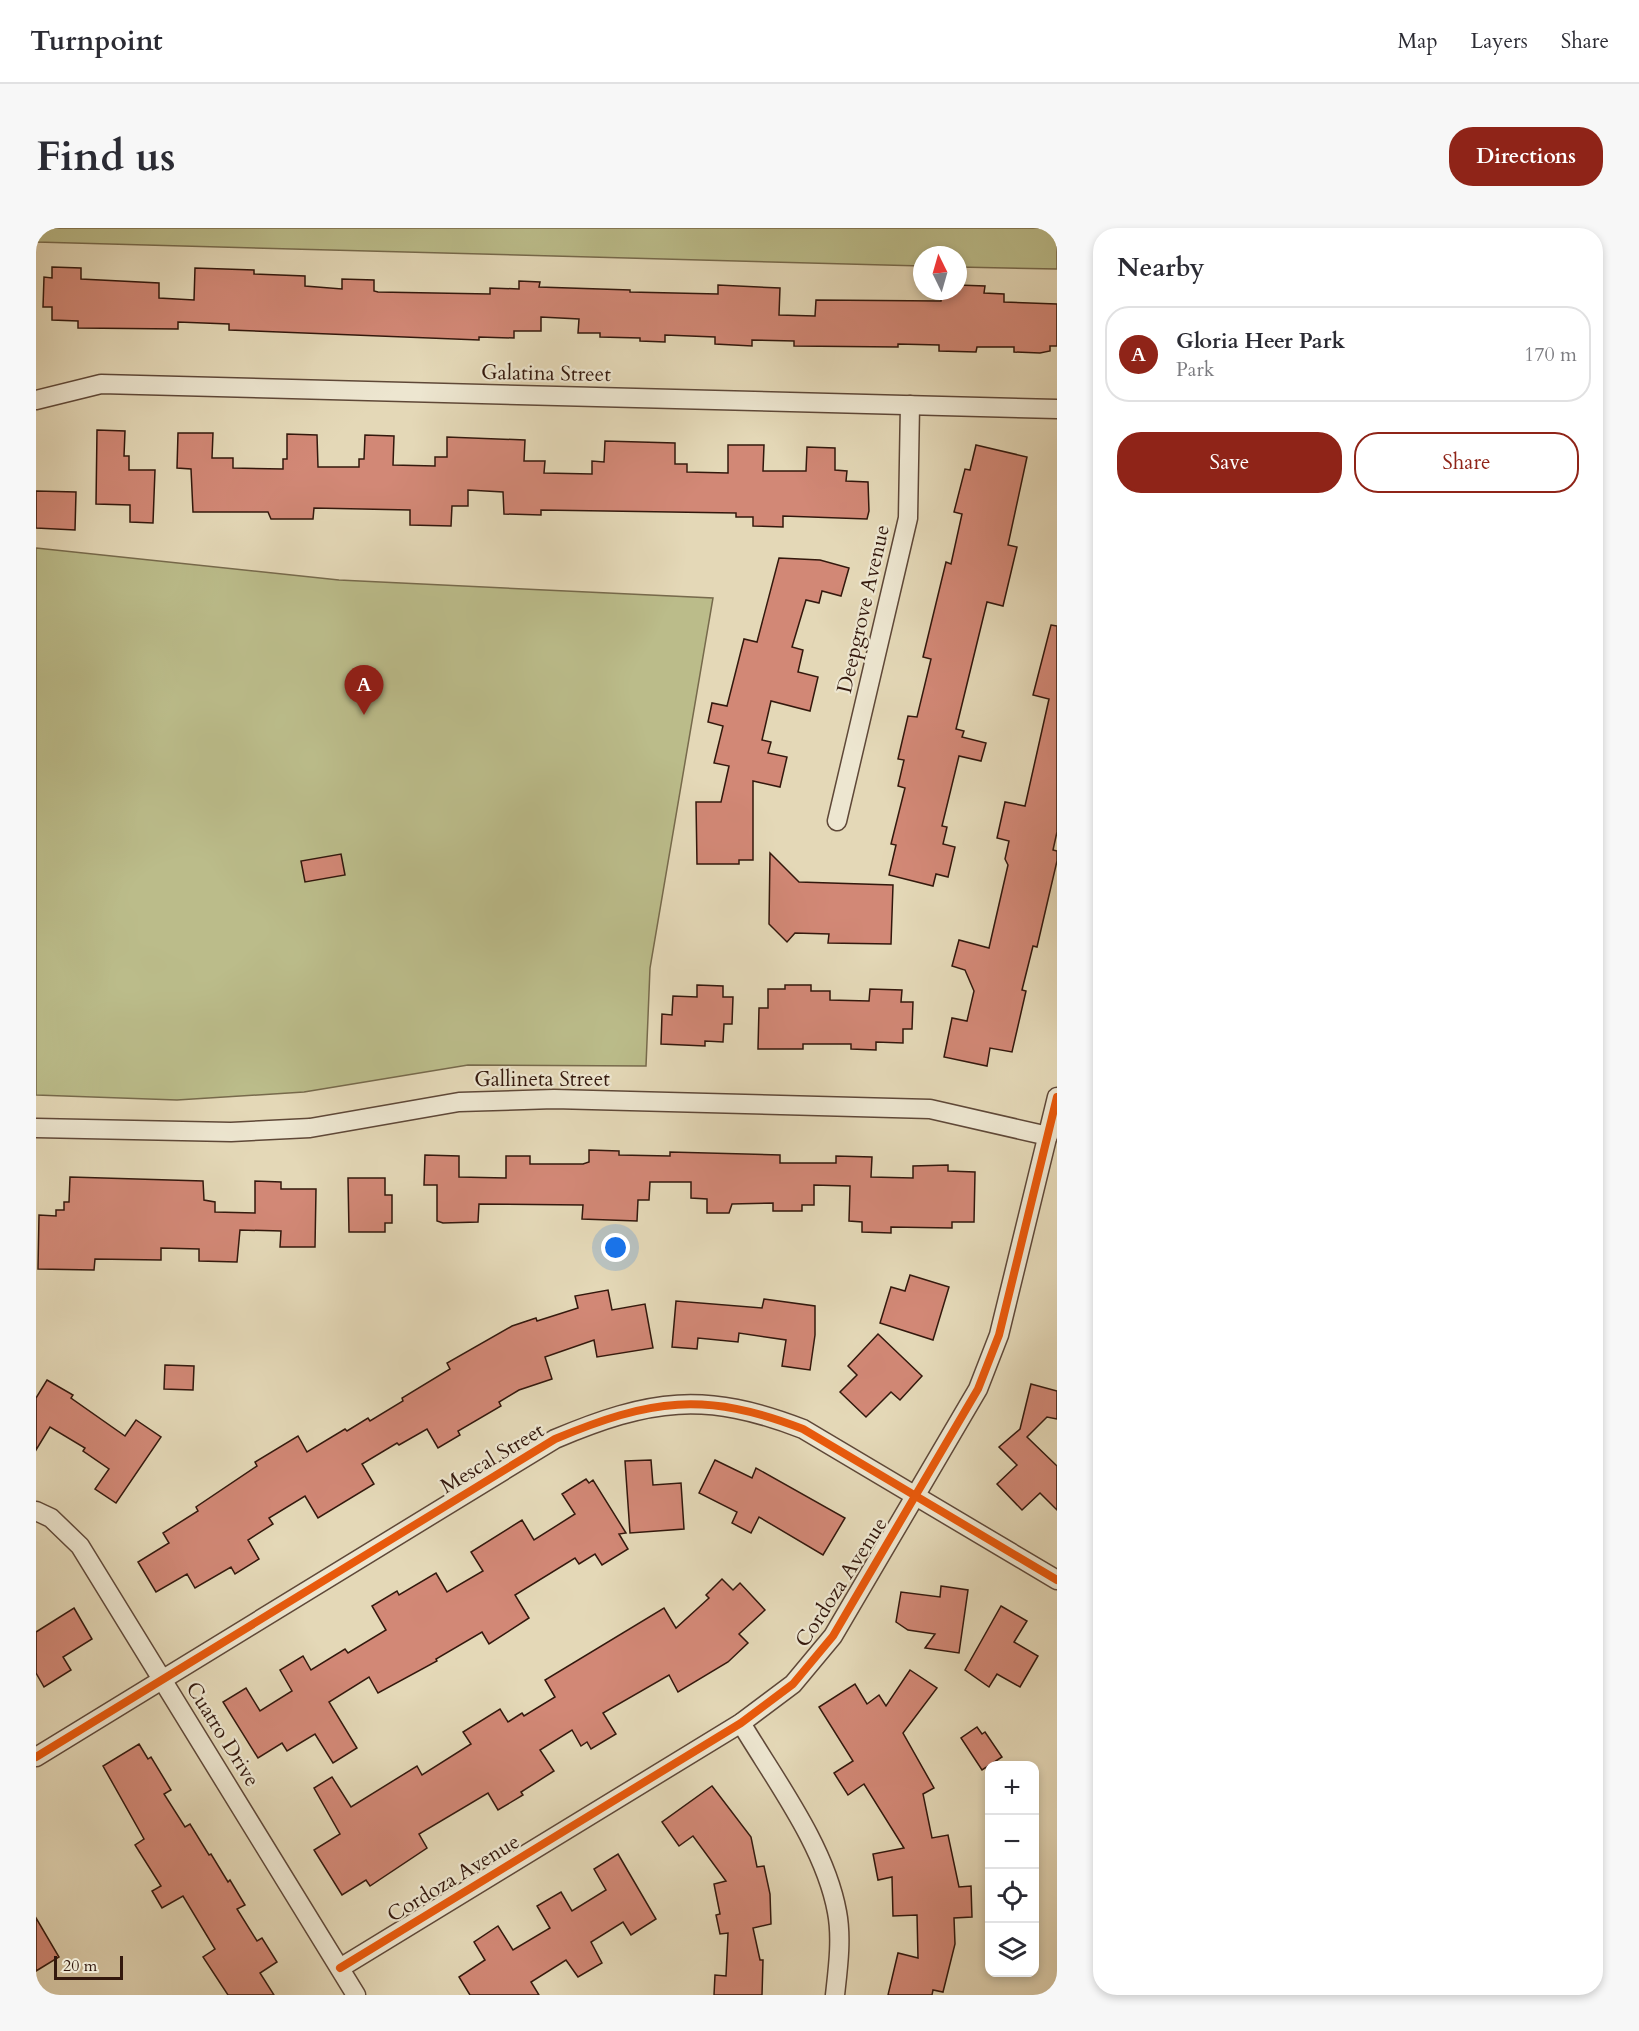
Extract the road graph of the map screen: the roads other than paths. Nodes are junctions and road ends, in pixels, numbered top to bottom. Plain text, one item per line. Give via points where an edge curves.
1 (36, 400) edge
2 (910, 405) junction
3 (1057, 409) edge
4 (837, 821) dead end
5 (1057, 1097) edge
6 (36, 1128) edge
7 (1048, 1136) junction
8 (915, 1498) junction
9 (36, 1511) edge
10 (1057, 1580) edge
11 (164, 1681) junction
12 (741, 1723) junction
13 (36, 1757) edge
14 (340, 1968) junction
15 (356, 1995) edge
16 (835, 1995) edge

1 - 2 street, Galatina Street via 101,384
2 - 3 street, Galatina Street
2 - 4 street, Deepgrove Avenue via 908,518
5 - 7 street, Cordoza Avenue
6 - 7 street, Gallineta Street via 231,1132 310,1128 459,1102 554,1099 930,1109
7 - 8 street, Cordoza Avenue via 999,1335 978,1389
8 - 10 street, Mescal Street
8 - 11 street, Mescal Street via 803,1429 773,1417 698,1403 650,1407 602,1420 555,1440
8 - 12 street, Cordoza Avenue via 833,1636 793,1684
9 - 11 street, Cuatro Drive via 51,1518 81,1546
11 - 13 street, Mescal Street
11 - 14 street, Cuatro Drive
12 - 14 street, Cordoza Avenue
12 - 16 street via 817,1851 837,1912
14 - 15 street, Cuatro Drive

